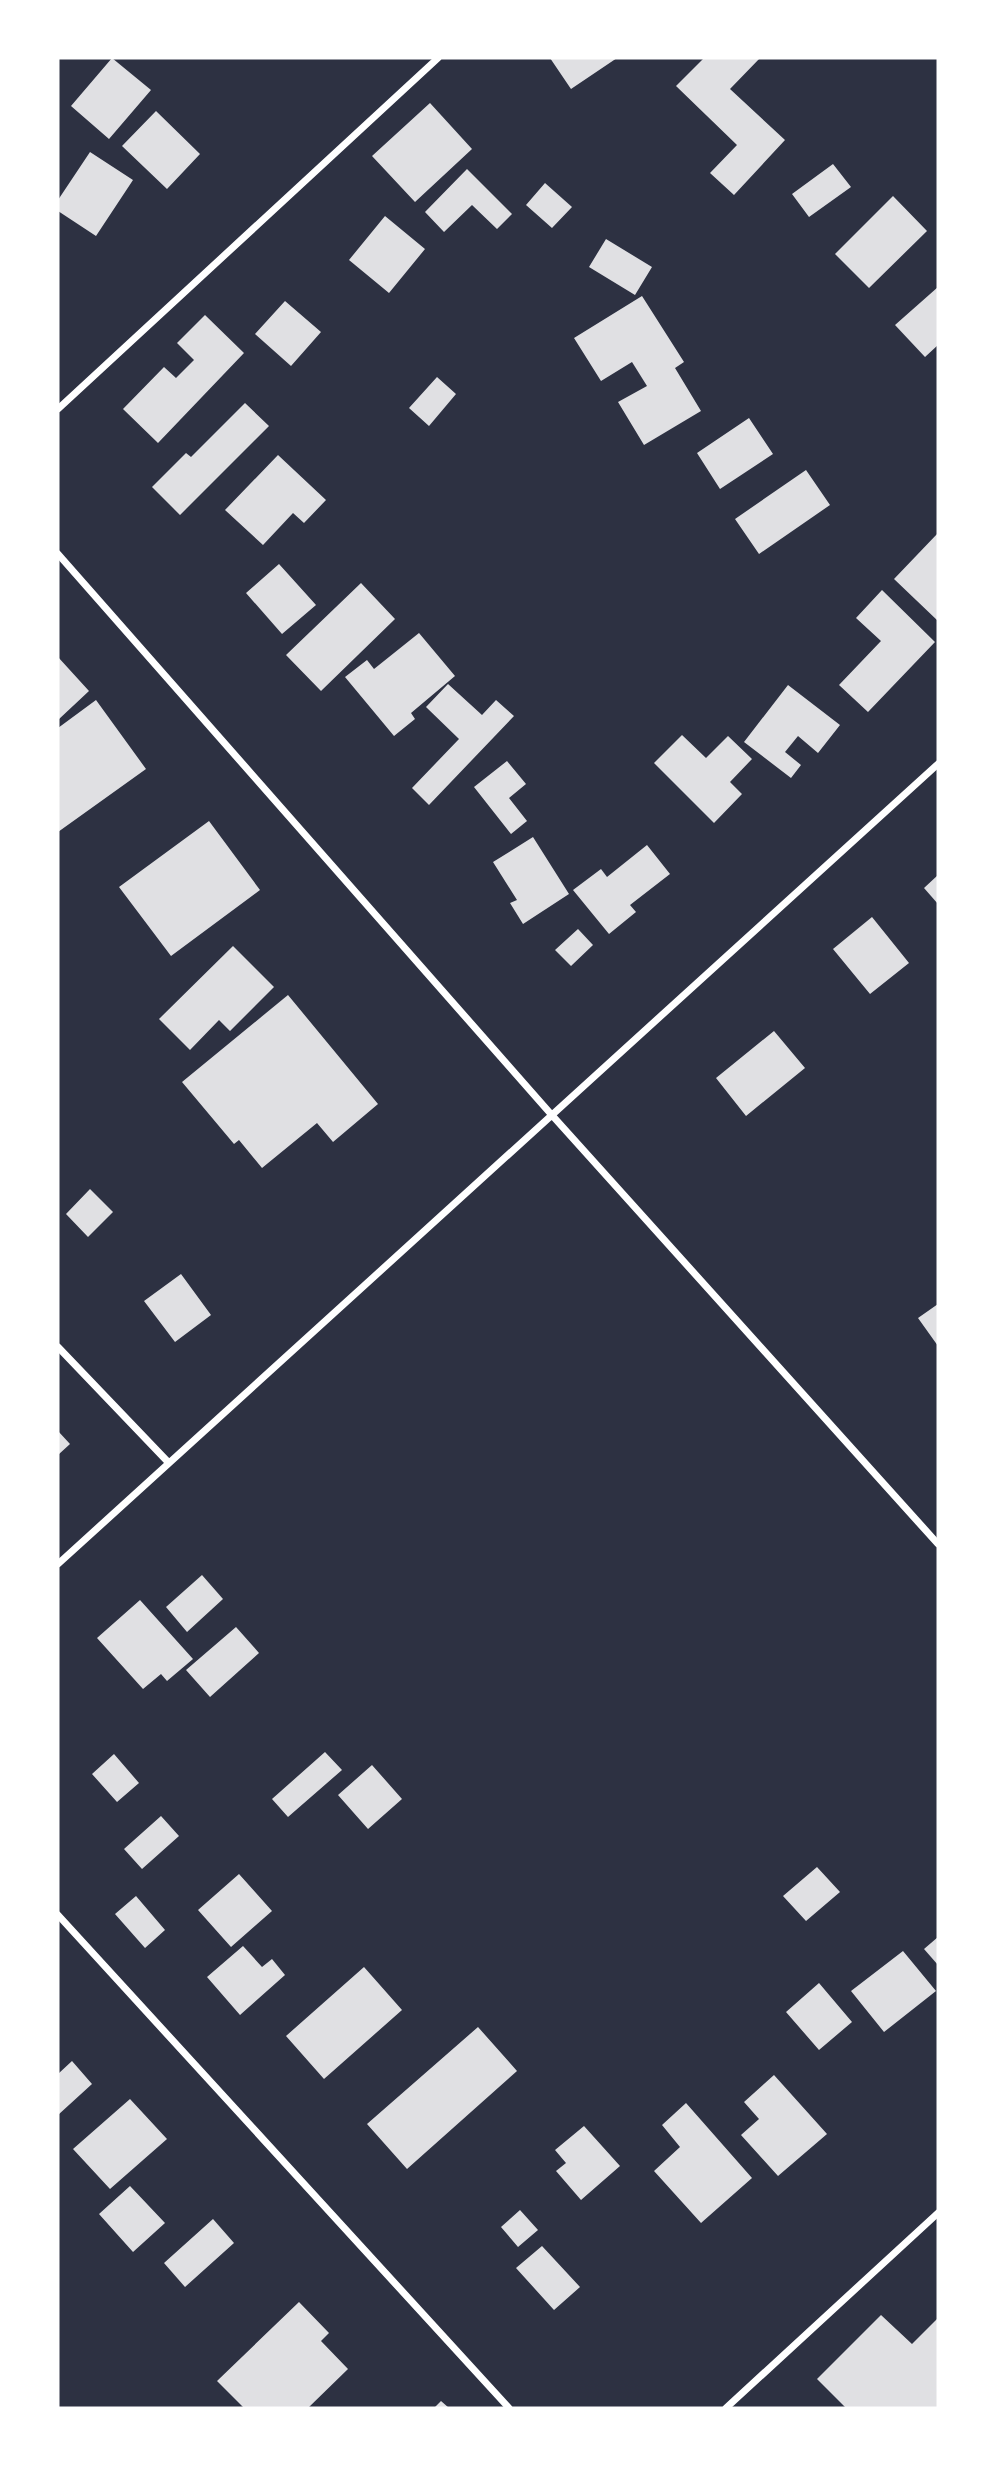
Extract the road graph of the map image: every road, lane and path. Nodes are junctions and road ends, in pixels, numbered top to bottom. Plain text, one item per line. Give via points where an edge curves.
1 (438, 58) edge
2 (58, 410) edge
3 (58, 554) edge
4 (938, 764) edge
5 (550, 1113) junction
6 (58, 1348) edge
7 (168, 1462) junction
8 (938, 1544) edge
9 (58, 1564) edge
10 (58, 1915) edge
11 (938, 2213) edge
12 (509, 2408) edge
13 (726, 2408) edge

1 - 2 street
3 - 5 street
4 - 5 street
5 - 7 street
5 - 8 street
6 - 7 street
7 - 9 street
10 - 12 street
11 - 13 street

